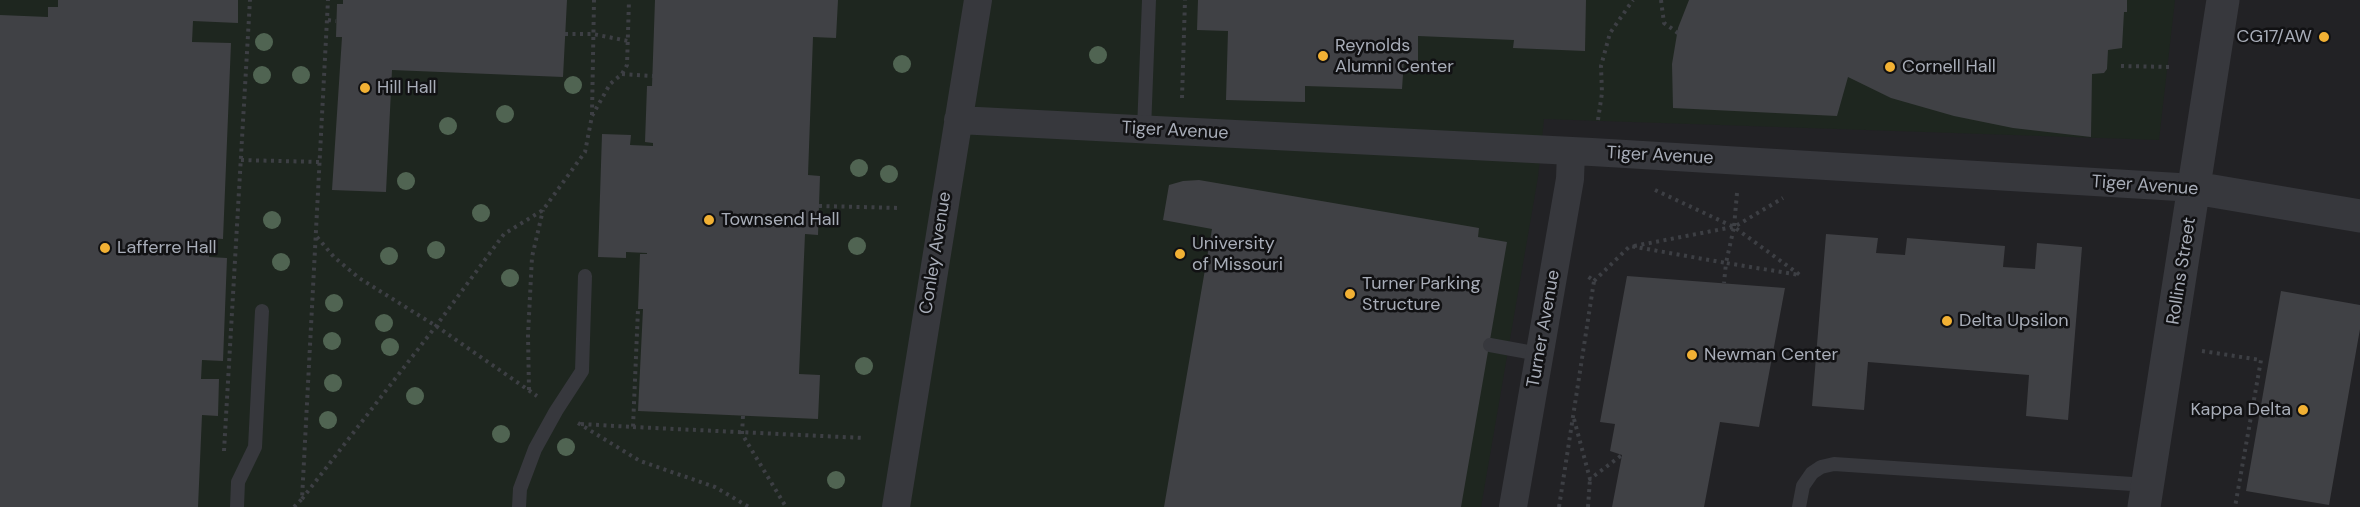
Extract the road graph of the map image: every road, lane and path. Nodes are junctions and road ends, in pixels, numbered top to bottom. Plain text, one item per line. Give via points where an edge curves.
1 (250, 0) edge
2 (328, 0) edge
3 (594, 0) edge
4 (629, 0) edge
5 (978, 0) edge
6 (1149, 0) edge
7 (1185, 0) edge
8 (1633, 0) edge
9 (1661, 0) edge
10 (2223, 0) edge
11 (328, 20) junction
12 (336, 21) dead end
13 (1678, 33) dead end
14 (565, 34) dead end
15 (593, 34) junction
16 (628, 41) junction
17 (2121, 66) dead end
18 (2171, 67) dead end
19 (622, 74) junction
20 (652, 76) dead end
21 (1182, 102) dead end
22 (592, 116) junction
23 (958, 120) junction
24 (1598, 122) dead end
25 (1144, 130) junction
26 (1571, 152) junction
27 (241, 160) junction
28 (320, 162) junction
29 (1648, 187) dead end
30 (1737, 187) dead end
31 (2196, 188) junction
32 (1787, 195) dead end
33 (819, 206) dead end
34 (901, 208) dead end
35 (543, 210) junction
36 (2360, 216) edge
37 (1734, 227) junction
38 (317, 237) junction
39 (1630, 246) junction
40 (1726, 263) junction
41 (1581, 271) dead end
42 (585, 276) dead end
43 (1594, 281) junction
44 (1724, 284) dead end
45 (638, 309) dead end
46 (262, 311) dead end
47 (436, 326) junction
48 (1490, 345) dead end
49 (2199, 350) dead end
50 (1539, 354) junction
51 (529, 390) junction
52 (556, 411) junction
53 (1573, 415) junction
54 (743, 416) dead end
55 (580, 424) junction
56 (633, 428) junction
57 (742, 434) junction
58 (864, 438) dead end
59 (1622, 455) dead end
60 (223, 461) dead end
61 (1590, 479) junction
62 (2146, 496) edge
63 (302, 499) junction
64 (237, 507) edge
65 (294, 507) edge
66 (519, 507) edge
67 (749, 507) edge
68 (786, 507) edge
69 (896, 507) edge
70 (1513, 507) edge
71 (1559, 507) edge
72 (1588, 507) edge
73 (1799, 507) edge
74 (2235, 507) edge

1 - 27 path
2 - 11 path
3 - 15 path
4 - 16 path
5 - 23 street, Conley Avenue
6 - 25 lane
7 - 21 path
8 - 24 path via 1610,33 1601,66
9 - 13 path via 1664,23
10 - 31 street, Rollins Street
11 - 12 path
11 - 28 path
14 - 15 path
15 - 16 path
15 - 22 path
16 - 19 path via 627,64
17 - 18 path
19 - 20 path
19 - 22 path via 610,84
22 - 35 path via 585,152
23 - 25 street, Tiger Avenue
23 - 69 street, Conley Avenue
25 - 26 street, Tiger Avenue
26 - 31 street, Tiger Avenue
26 - 50 street, Turner Avenue via 1570,179
27 - 28 path
27 - 60 path
28 - 38 path
29 - 37 path
30 - 37 path
31 - 36 street, Tiger Avenue
31 - 62 street, Rollins Street
32 - 37 path
33 - 34 path
35 - 47 path via 504,234
35 - 51 path via 532,257
37 - 39 path
37 - 40 path
37 - 40 path via 1800,275
38 - 47 path via 359,278
38 - 63 path
39 - 40 path
39 - 43 path
40 - 44 path
41 - 43 path
42 - 52 lane via 582,371
43 - 53 path
45 - 56 path
46 - 64 lane via 255,447 238,482
47 - 51 path
47 - 63 path
48 - 50 lane
49 - 74 path via 2261,360
50 - 70 street, Turner Avenue
51 - 52 path
52 - 55 path
52 - 66 lane via 535,448 520,489
53 - 61 path
53 - 71 path
54 - 57 path
55 - 56 path
55 - 67 path via 640,461 715,487
56 - 57 path
57 - 58 path
57 - 68 path
59 - 61 path
61 - 72 path
62 - 73 lane via 1834,464 1812,473 1803,486
63 - 65 path

